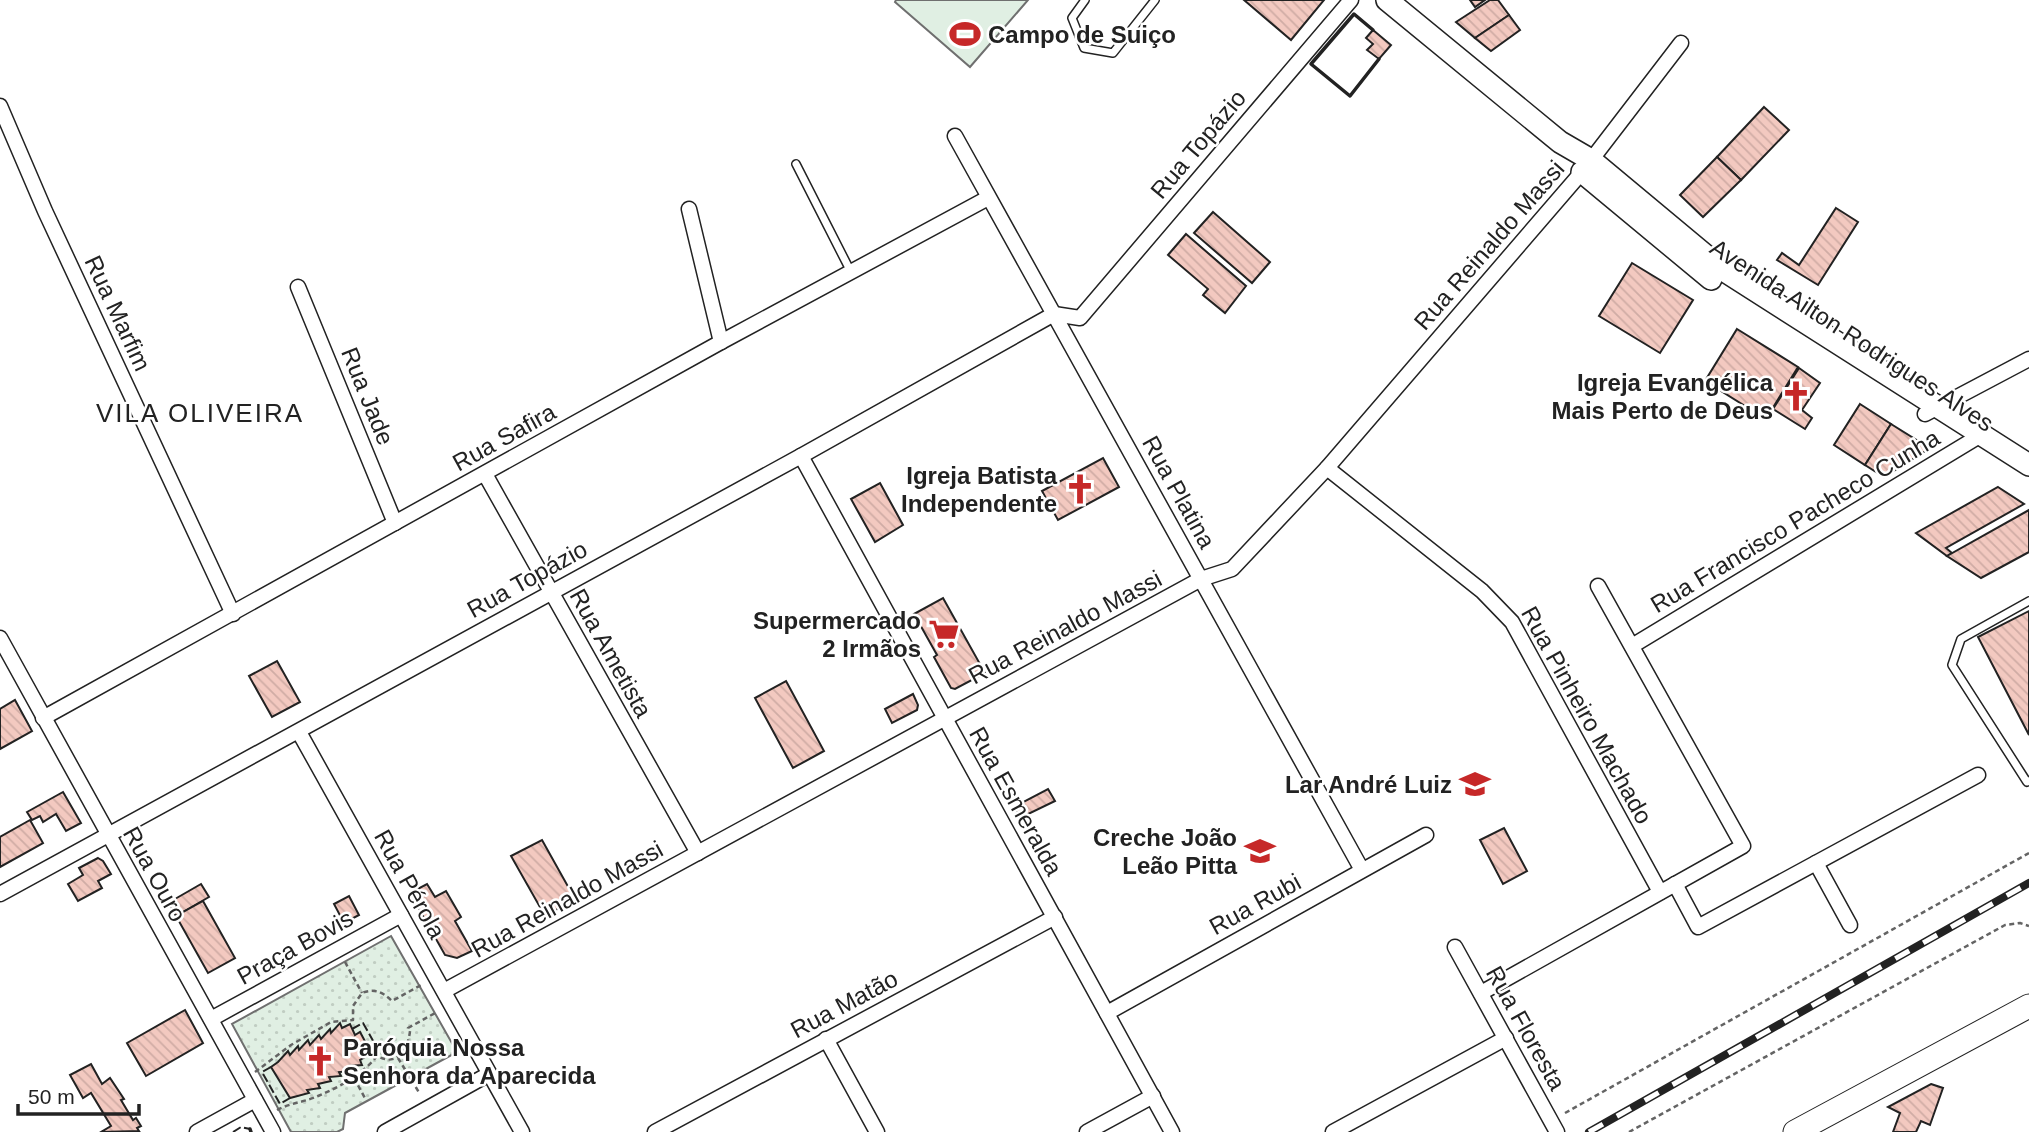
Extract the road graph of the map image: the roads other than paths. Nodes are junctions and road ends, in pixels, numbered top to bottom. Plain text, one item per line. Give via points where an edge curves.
1 (1085, 0) edge
2 (1155, 0) edge
3 (1351, 0) edge
4 (1387, 0) edge
5 (1681, 43) dead end
6 (0, 106) edge
7 (955, 136) dead end
8 (796, 164) dead end
9 (1587, 166) junction
10 (988, 198) junction
11 (689, 209) dead end
12 (851, 273) junction
13 (298, 287) dead end
14 (1054, 314) junction
15 (1080, 318) junction
16 (1065, 335) junction
17 (721, 342) junction
18 (2029, 359) edge
19 (1932, 411) junction
20 (1975, 439) junction
21 (801, 456) junction
22 (2029, 465) edge
23 (1327, 468) junction
24 (485, 474) junction
25 (2029, 481) edge
26 (396, 523) junction
27 (1201, 579) junction
28 (1598, 586) dead end
29 (551, 591) junction
30 (2029, 601) edge
31 (233, 614) junction
32 (0, 638) edge
33 (1632, 646) junction
34 (43, 718) junction
35 (944, 719) junction
36 (299, 732) junction
37 (1978, 775) dead end
38 (2029, 781) edge
39 (107, 835) junction
40 (1426, 835) dead end
41 (698, 853) junction
42 (1816, 863) junction
43 (1362, 870) junction
44 (1675, 884) junction
45 (1660, 892) junction
46 (0, 894) edge
47 (401, 915) junction
48 (1055, 917) junction
49 (1850, 925) dead end
50 (1455, 947) dead end
51 (444, 991) junction
52 (1481, 993) junction
53 (2029, 1006) edge
54 (1107, 1013) junction
55 (211, 1019) junction
56 (1506, 1038) junction
57 (826, 1039) junction
58 (489, 1074) junction
59 (1153, 1097) junction
60 (255, 1100) junction
61 (1554, 1126) edge
62 (197, 1132) edge
63 (273, 1132) edge
64 (385, 1132) edge
65 (522, 1132) edge
66 (655, 1132) edge
67 (877, 1132) edge
68 (1087, 1132) edge
69 (1172, 1132) edge
70 (1333, 1132) edge
71 (1795, 1132) edge

1 - 2 lane via 1072,18 1084,48 1113,53
3 - 15 street, Rua Topázio
4 - 9 main road, Avenida Ailton Rodrigues Alves
5 - 9 street, Rua Reinaldo Massi
6 - 31 street, Rua Marfim
7 - 10 street, Rua Platina
8 - 12 lane
9 - 19 main road, Avenida Ailton Rodrigues Alves via 1713,281 1801,327
9 - 23 street, Rua Reinaldo Massi
10 - 12 street, Rua Safira
10 - 14 street, Rua Platina
11 - 17 street
12 - 17 street, Rua Safira
13 - 26 street, Rua Jade
14 - 15 street
14 - 16 street, Rua Platina
14 - 21 street, Rua Topázio
15 - 16 street, Rua Topázio
16 - 27 street, Rua Platina
17 - 24 street, Rua Safira
18 - 19 street
19 - 20 main road, Avenida Ailton Rodrigues Alves
20 - 22 main road, Avenida Ailton Rodrigues Alves
20 - 25 main road, Avenida Ailton Rodrigues Alves
20 - 33 street, Rua Francisco Pacheco Cunha
21 - 29 street, Rua Topázio
21 - 35 street, Rua Esmeralda
23 - 27 street, Rua Reinaldo Massi via 1232,569
23 - 45 street, Rua Pinheiro Machado via 1482,591 1512,622
24 - 26 street, Rua Safira
24 - 29 street, Rua Ametista
26 - 31 street, Rua Safira
27 - 35 street, Rua Reinaldo Massi
27 - 43 street, Rua Platina
28 - 33 street
29 - 36 street, Rua Topázio
29 - 41 street, Rua Ametista
30 - 38 lane via 1961,639 1952,665
31 - 34 street, Rua Safira
32 - 34 street, Rua Ouro
33 - 44 street via 1743,846
34 - 39 street, Rua Ouro
35 - 41 street, Rua Reinaldo Massi
35 - 48 street, Rua Esmeralda
36 - 39 street, Rua Topázio
36 - 47 street, Rua Pérola
37 - 42 street
39 - 46 street, Rua Topázio
39 - 55 street, Rua Ouro
40 - 43 street, Rua Rubi
41 - 51 street, Rua Reinaldo Massi
42 - 44 street via 1698,926
42 - 49 street
43 - 54 street, Rua Rubi
44 - 45 street
45 - 52 street
47 - 51 street, Rua Pérola
47 - 55 street, Praça Bovis
48 - 54 street, Rua Esmeralda
48 - 57 street, Rua Matão
50 - 52 street, Rua Floresta
51 - 58 street, Rua Pérola
52 - 56 street, Rua Floresta
53 - 71 main road
54 - 59 street, Rua Esmeralda
55 - 60 street, Rua Ouro
56 - 61 street, Rua Floresta
56 - 70 street
57 - 66 street, Rua Matão
57 - 67 street
58 - 64 street
58 - 65 street, Rua Pérola
59 - 68 street
59 - 69 street, Rua Esmeralda
60 - 62 street
60 - 63 street, Rua Ouro

